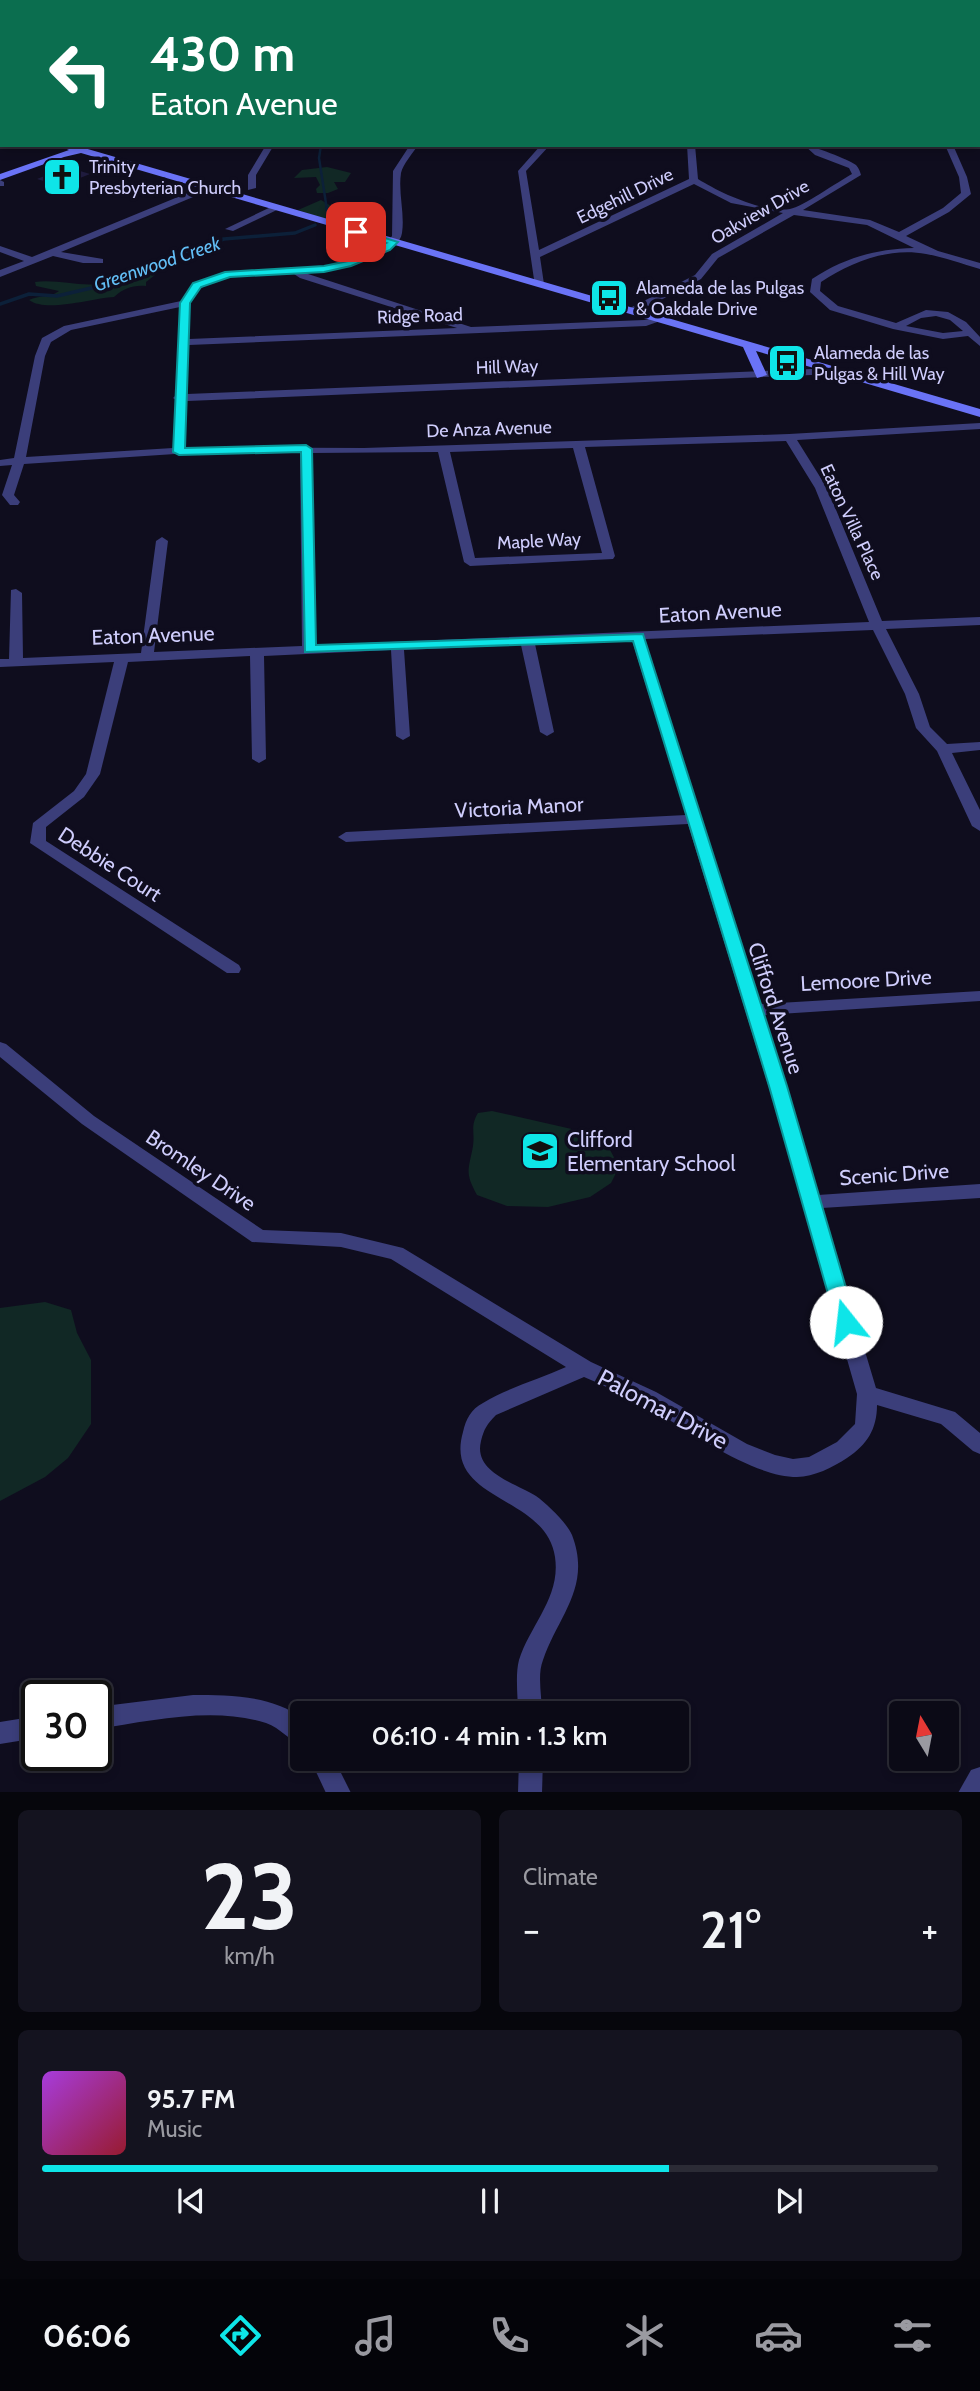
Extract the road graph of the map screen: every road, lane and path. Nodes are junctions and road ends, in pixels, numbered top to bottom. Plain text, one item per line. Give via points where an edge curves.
1 (69, 147) edge
2 (90, 147) edge
3 (269, 147) edge
4 (412, 147) edge
5 (544, 147) edge
6 (691, 147) edge
7 (810, 147) edge
8 (950, 147) edge
9 (79, 151) junction
10 (0, 177) edge
11 (694, 180) junction
12 (0, 184) edge
13 (207, 188) junction
14 (251, 188) dead end
15 (276, 208) junction
16 (790, 212) junction
17 (230, 229) dead end
18 (899, 236) junction
19 (393, 242) junction
20 (0, 249) edge
21 (928, 251) junction
22 (54, 253) junction
23 (537, 255) junction
24 (34, 261) junction
25 (100, 261) dead end
26 (980, 266) edge
27 (298, 271) junction
28 (0, 274) edge
29 (540, 284) junction
30 (185, 303) junction
31 (632, 311) junction
32 (656, 319) junction
33 (897, 327) junction
34 (478, 331) junction
35 (971, 333) junction
36 (184, 342) junction
37 (980, 343) edge
38 (748, 346) junction
39 (836, 371) junction
40 (761, 374) junction
41 (179, 398) junction
42 (980, 413) edge
43 (980, 426) edge
44 (789, 437) junction
45 (578, 443) junction
46 (443, 448) junction
47 (306, 449) junction
48 (179, 452) junction
49 (19, 461) junction
50 (0, 463) edge
51 (14, 502) dead end
52 (162, 541) dead end
53 (16, 593) dead end
54 (980, 621) edge
55 (877, 625) junction
56 (638, 637) junction
57 (527, 640) junction
58 (397, 646) junction
59 (309, 650) junction
60 (257, 651) junction
61 (147, 656) junction
62 (122, 657) junction
63 (16, 662) junction
64 (0, 663) edge
65 (547, 732) dead end
66 (403, 736) dead end
67 (980, 746) edge
68 (943, 749) junction
69 (259, 760) dead end
70 (695, 819) junction
71 (980, 826) edge
72 (346, 837) dead end
73 (233, 969) dead end
74 (980, 996) edge
75 (754, 1010) junction
76 (0, 1048) edge
77 (980, 1191) edge
78 (812, 1202) junction
79 (584, 1368) junction
80 (867, 1394) junction
81 (980, 1445) edge
82 (530, 1701) edge
83 (112, 1716) edge
84 (290, 1722) edge
85 (21, 1730) edge
86 (0, 1733) edge
87 (327, 1771) edge
88 (531, 1771) edge
89 (338, 1792) edge
90 (530, 1792) edge

1 - 9 main road
2 - 9 main road
3 - 14 street via 252,175
4 - 19 street via 397,171 397,236
5 - 23 street via 522,171
6 - 11 street, Edgehill Drive
7 - 16 street, Oakview Drive via 852,166 857,175
8 - 18 street via 965,194
9 - 10 main road
9 - 12 main road via 74,157
9 - 13 main road
11 - 16 street via 710,193 745,206
11 - 23 street, Edgehill Drive
13 - 15 main road
13 - 22 street
15 - 17 street
15 - 19 main road
16 - 18 street via 863,221
16 - 31 street, Oakview Drive via 715,256 698,276
18 - 21 street
19 - 27 street via 351,263
19 - 29 main road
20 - 24 street
21 - 26 street
21 - 33 street via 864,254 816,281 814,292 834,308
22 - 24 street
22 - 25 street
23 - 29 street
24 - 28 street
27 - 30 street via 229,274 197,285
27 - 34 street
29 - 31 main road
30 - 36 street
30 - 49 street via 68,328 46,340
31 - 32 main road
32 - 34 street, Ridge Road
32 - 38 main road
33 - 35 street via 932,336
33 - 35 street via 921,314 943,314 960,320
34 - 36 street, Ridge Road
35 - 37 street
36 - 41 street
38 - 39 main road
38 - 40 main road
39 - 40 street, Hill Way
39 - 42 main road
40 - 41 street, Hill Way
41 - 48 street
43 - 44 street, De Anza Avenue
44 - 45 street, De Anza Avenue
44 - 55 street, Eaton Villa Place via 821,488
45 - 46 street, De Anza Avenue
45 - 46 street, Maple Way via 609,556 470,562
46 - 47 street, De Anza Avenue
47 - 48 street, De Anza Avenue
47 - 59 street
48 - 49 street, De Anza Avenue
49 - 50 street, De Anza Avenue
49 - 51 street via 8,495
52 - 61 street
53 - 63 street
54 - 55 street, Eaton Avenue
55 - 56 street, Eaton Avenue
55 - 68 street, Eaton Villa Place via 900,667 923,728
56 - 57 street, Eaton Avenue
56 - 70 street, Clifford Avenue
57 - 58 street, Eaton Avenue
57 - 65 street
58 - 59 street, Eaton Avenue
58 - 66 street
59 - 60 street, Eaton Avenue
60 - 61 street, Eaton Avenue
60 - 69 street
61 - 62 street, Eaton Avenue
62 - 63 street, Eaton Avenue
62 - 73 street, Debbie Court via 93,774 79,794 38,826 38,843
63 - 64 street, Eaton Avenue
67 - 68 street
68 - 71 street, Eaton Villa Place
70 - 72 street, Victoria Manor
70 - 75 street, Clifford Avenue
74 - 75 street, Lemoore Drive
75 - 78 street, Clifford Avenue
76 - 79 street, Bromley Drive via 88,1120 259,1237 341,1240 397,1252
77 - 78 street, Scenic Drive
78 - 80 street, Clifford Avenue
79 - 80 street, Palomar Drive via 768,1462 797,1468 843,1450 861,1433
79 - 82 street, Palomar Drive via 489,1409 476,1421 469,1446 472,1465 489,1481 531,1504 562,1537 567,1560 564,1593 530,1662
80 - 81 street via 948,1418
83 - 84 street via 234,1706
85 - 86 street
87 - 89 street
88 - 90 street

